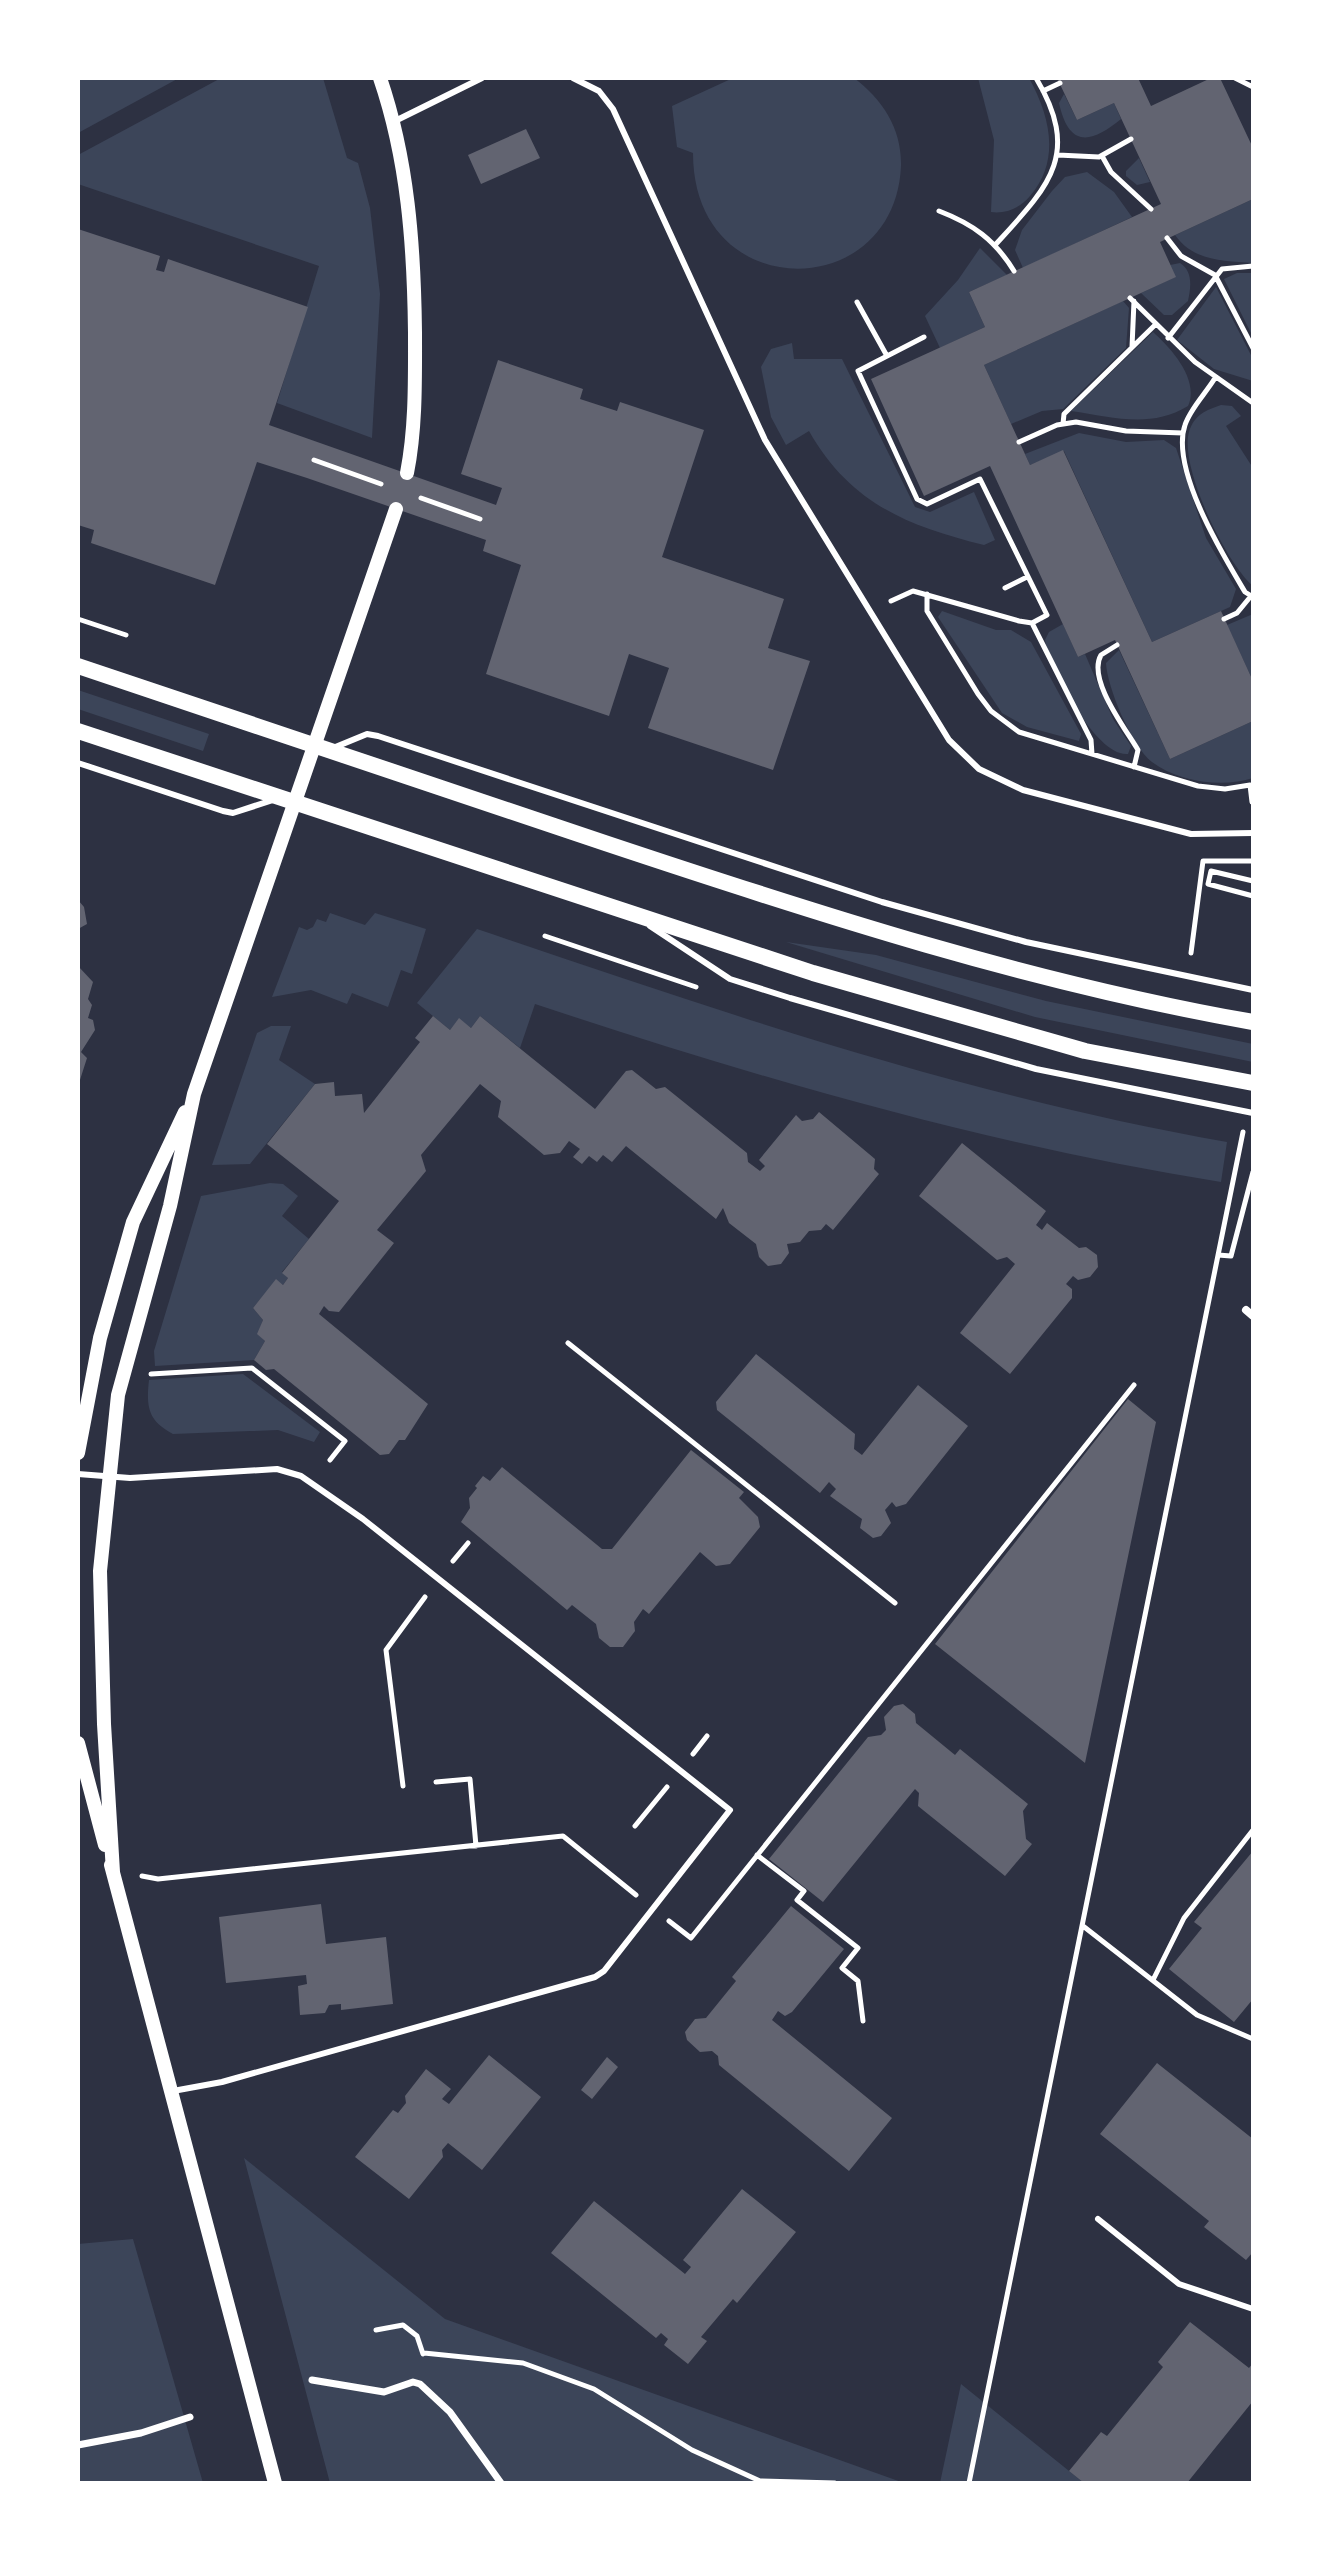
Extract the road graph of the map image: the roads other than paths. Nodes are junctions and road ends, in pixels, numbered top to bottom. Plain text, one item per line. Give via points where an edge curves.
1 (380, 78) edge
2 (482, 78) edge
3 (573, 78) edge
4 (393, 122) junction
5 (407, 473) dead end
6 (396, 509) dead end
7 (78, 666) edge
8 (78, 731) edge
9 (320, 747) junction
10 (78, 763) edge
11 (286, 800) junction
12 (1253, 833) edge
13 (634, 915) junction
14 (1253, 990) edge
15 (1253, 1022) edge
16 (1253, 1083) edge
17 (194, 1094) junction
18 (1253, 1113) edge
19 (78, 1453) edge
20 (78, 1474) edge
21 (108, 1477) junction
22 (78, 1743) edge
23 (113, 1872) junction
24 (170, 2092) junction
25 (1098, 2219) dead end
26 (1253, 2309) edge
27 (312, 2380) dead end
28 (190, 2417) dead end
29 (78, 2445) edge
30 (275, 2483) edge
31 (501, 2483) edge

1 - 4 street
2 - 4 lane
3 - 12 lane via 599,91 613,109 765,440 949,740 979,769 1023,790 1146,825 1222,836
4 - 5 street via 413,252 416,386
6 - 9 street
7 - 9 main road
8 - 11 main road
9 - 11 street
9 - 14 lane via 367,734 378,736 895,906 1100,960
9 - 15 main road via 852,924 1011,969
10 - 11 lane via 229,812
11 - 13 main road
11 - 17 street
13 - 16 main road via 828,978 1070,1047
13 - 18 lane via 730,979 1036,1069
17 - 19 street via 133,1222 100,1338
17 - 21 street via 170,1206 120,1386
20 - 21 lane
21 - 23 street via 100,1610
21 - 24 lane via 288,1471 330,1495 730,1810 595,1977
22 - 23 street
23 - 24 street
24 - 30 street
25 - 26 lane via 1179,2284
27 - 31 street via 384,2392 416,2381 450,2412
28 - 29 street

